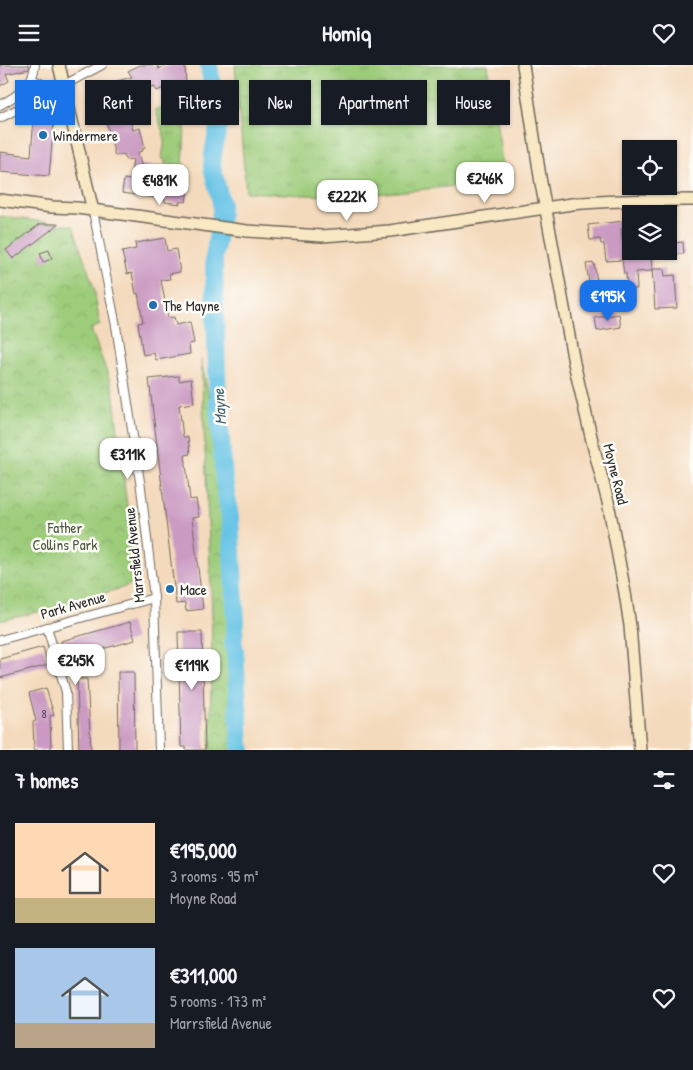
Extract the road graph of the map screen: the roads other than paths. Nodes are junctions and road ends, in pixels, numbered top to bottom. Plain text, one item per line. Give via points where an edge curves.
1 (36, 65) edge
2 (59, 65) edge
3 (102, 65) edge
4 (523, 65) edge
5 (32, 79) joint
6 (63, 80) edge
7 (74, 80) edge
8 (0, 105) edge
9 (15, 110) edge
10 (0, 118) edge
11 (73, 125) edge
12 (0, 200) edge
13 (693, 200) edge
14 (546, 208) junction
15 (92, 211) junction
16 (154, 598) junction
17 (47, 627) junction
18 (0, 640) edge
19 (68, 750) edge
20 (160, 750) edge
21 (640, 750) edge

1 - 5 street
2 - 6 main road
3 - 7 street
4 - 14 main road, Moyne Road
5 - 8 street via 21,93
9 - 10 street
11 - 15 main road
12 - 15 main road
13 - 14 main road via 628,200
14 - 15 main road via 390,231 322,236 247,231
14 - 21 main road, Moyne Road via 574,363 608,502 623,583 630,625
15 - 16 street, Marrsfield Avenue via 122,360
16 - 17 street, Park Avenue
16 - 20 street, Marrsfield Avenue
17 - 18 street, Park Avenue
17 - 19 street via 66,692

